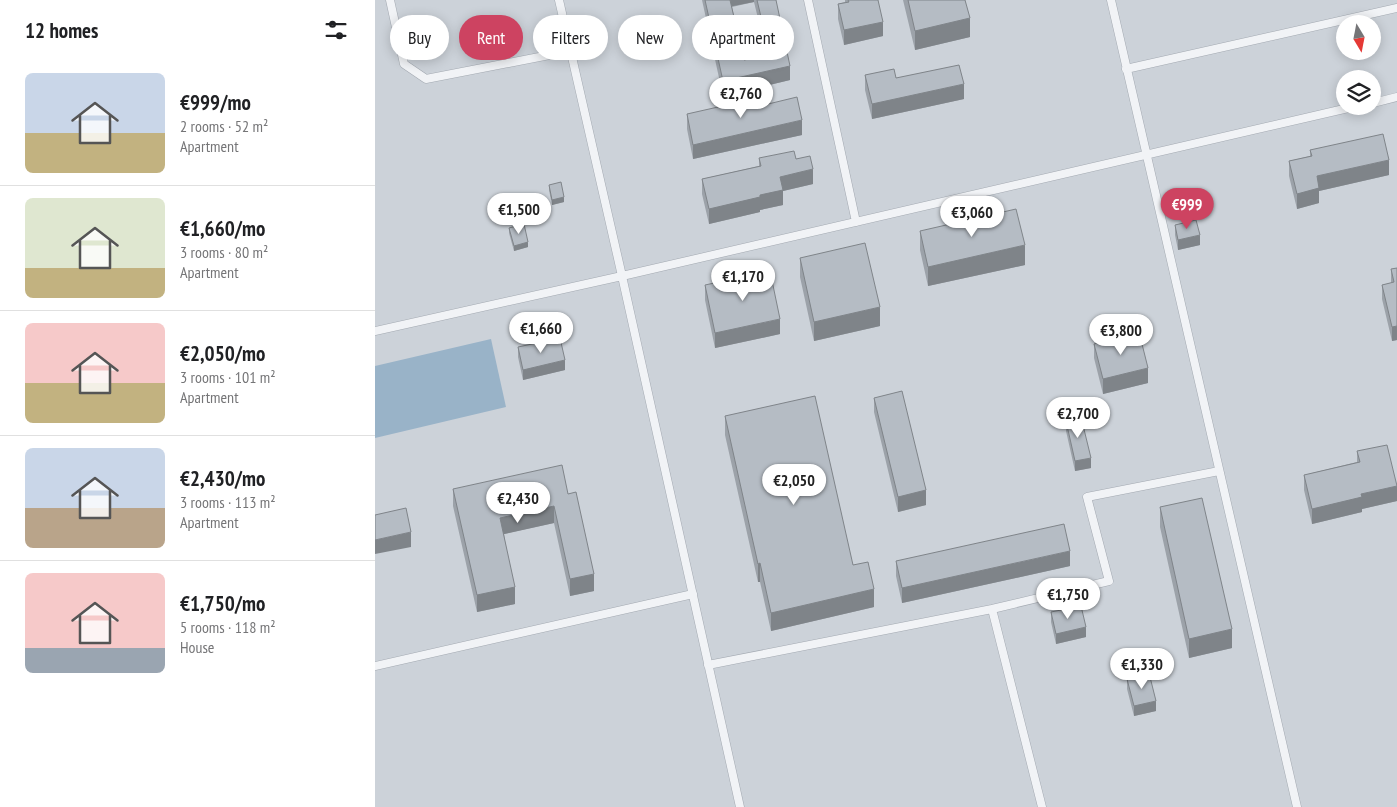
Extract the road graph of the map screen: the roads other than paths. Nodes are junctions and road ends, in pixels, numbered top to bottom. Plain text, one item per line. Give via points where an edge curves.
1 (390, 0) edge
2 (559, 0) edge
3 (808, 0) edge
4 (1111, 0) edge
5 (1397, 8) edge
6 (562, 15) edge
7 (533, 58) edge
8 (572, 60) edge
9 (1126, 69) junction
10 (1397, 97) edge
11 (1381, 101) edge
12 (1336, 111) edge
13 (1145, 154) junction
14 (855, 222) junction
15 (622, 276) junction
16 (375, 331) edge
17 (1219, 471) junction
18 (693, 594) junction
19 (992, 609) junction
20 (708, 665) junction
21 (375, 666) edge
22 (738, 807) edge
23 (1042, 807) edge
24 (1297, 807) edge

1 - 7 lane via 404,64 426,79
2 - 6 lane
3 - 14 lane
4 - 9 lane
5 - 9 lane
8 - 15 lane
9 - 13 lane
10 - 11 lane
12 - 13 lane
13 - 14 lane
13 - 17 lane
14 - 15 lane
15 - 16 lane
15 - 18 lane
17 - 19 lane via 1087,496 1109,581
17 - 24 lane
18 - 20 lane
18 - 21 lane
19 - 20 lane
19 - 23 lane
20 - 22 lane

